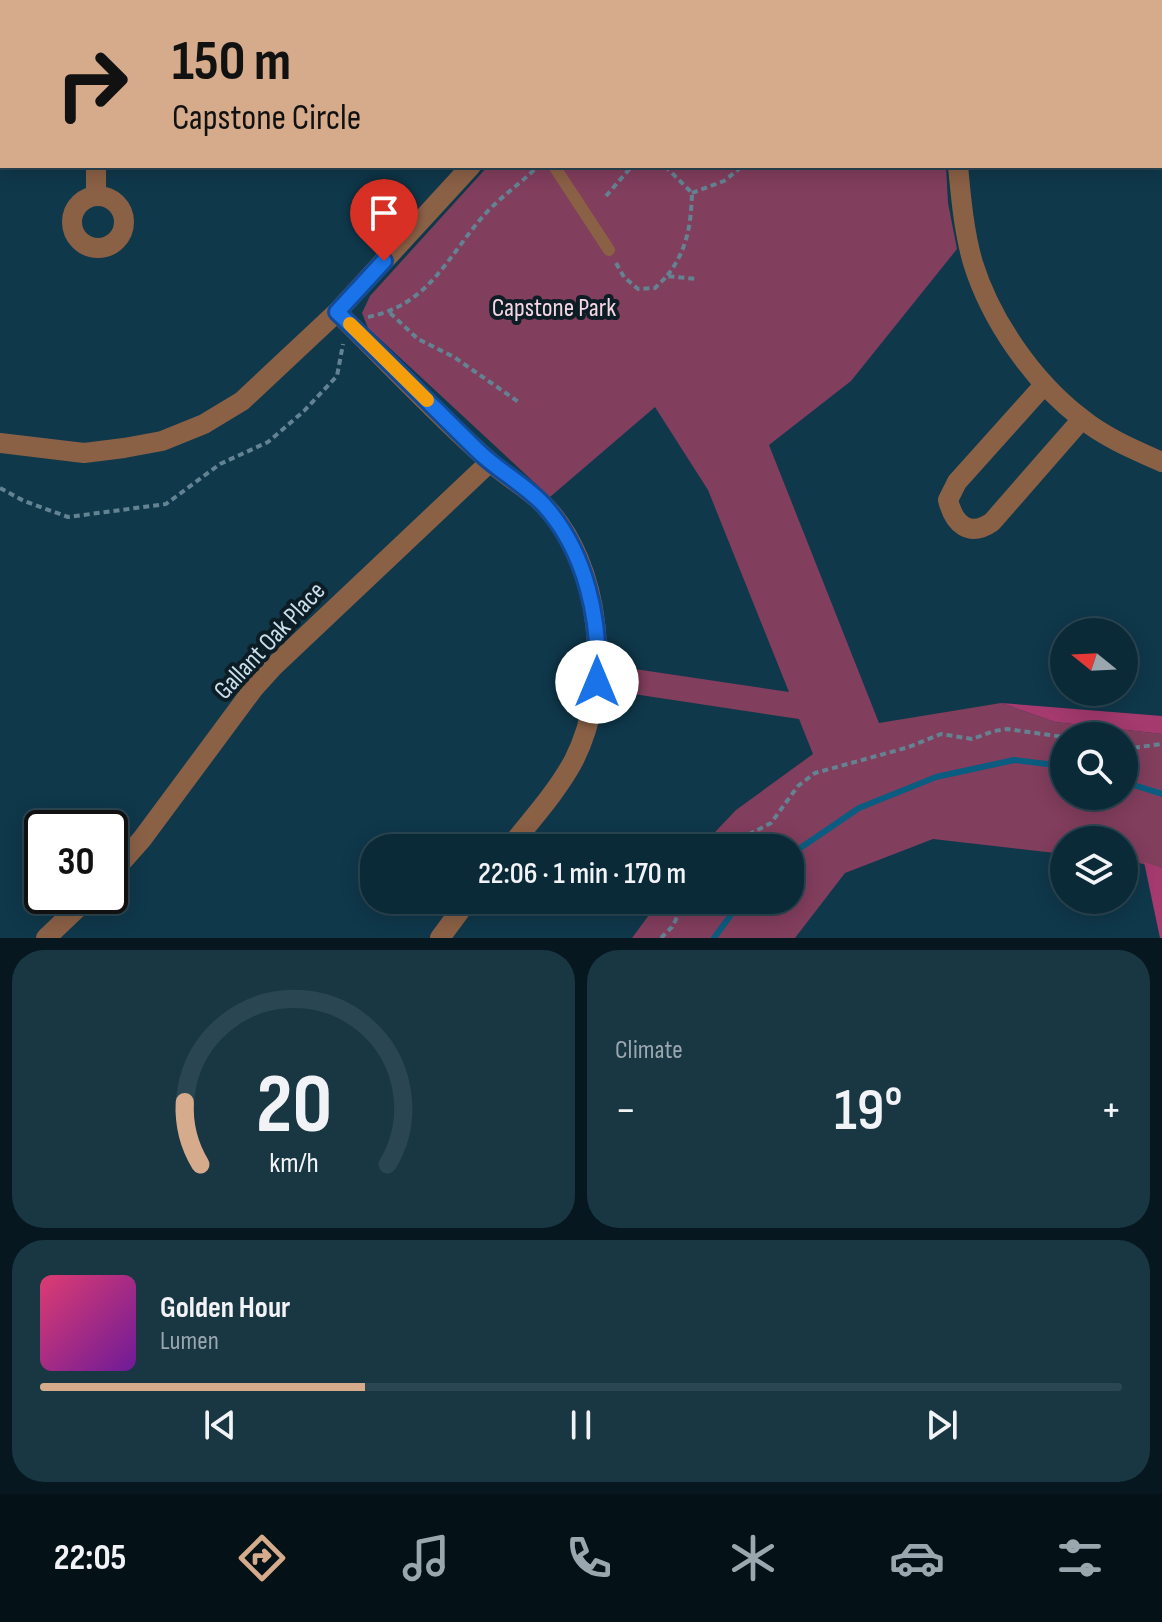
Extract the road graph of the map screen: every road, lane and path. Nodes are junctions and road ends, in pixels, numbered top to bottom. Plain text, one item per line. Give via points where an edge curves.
1 (96, 168) edge
2 (469, 168) edge
3 (555, 168) edge
4 (630, 168) edge
5 (667, 168) edge
6 (958, 168) edge
7 (739, 169) dead end
8 (692, 193) junction
9 (96, 196) dead end
10 (606, 196) dead end
11 (609, 250) joint
12 (667, 276) junction
13 (696, 279) dead end
14 (337, 312) junction
15 (390, 313) dead end
16 (1044, 385) junction
17 (520, 403) dead end
18 (1082, 419) junction
19 (0, 443) edge
20 (490, 462) junction
21 (1162, 462) edge
22 (1050, 735) edge
23 (1162, 744) edge
24 (1138, 747) edge
25 (520, 834) edge
26 (750, 834) edge
27 (128, 855) edge
28 (71, 914) edge
29 (458, 914) edge
30 (679, 914) edge
31 (46, 938) edge
32 (440, 938) edge
33 (661, 938) edge

1 - 9 street
2 - 14 street
3 - 11 lane
4 - 10 path
5 - 8 path
6 - 16 street via 974,264 998,319
7 - 8 path
8 - 12 path via 688,238
11 - 12 path via 624,277 638,289 655,288
12 - 13 path
14 - 19 street via 242,401 162,441 84,453
14 - 20 street
15 - 17 path via 418,339
16 - 18 street
16 - 18 street via 957,482 948,500 959,522 969,529 992,522
18 - 21 street
20 - 25 street via 542,503 563,531 592,606 599,655 586,733 554,791
20 - 27 street, Gallant Oak Place via 273,667
22 - 26 path via 1007,729 972,739 941,734 815,773 798,786 771,823
23 - 24 path
28 - 31 street
29 - 32 street
30 - 33 path

